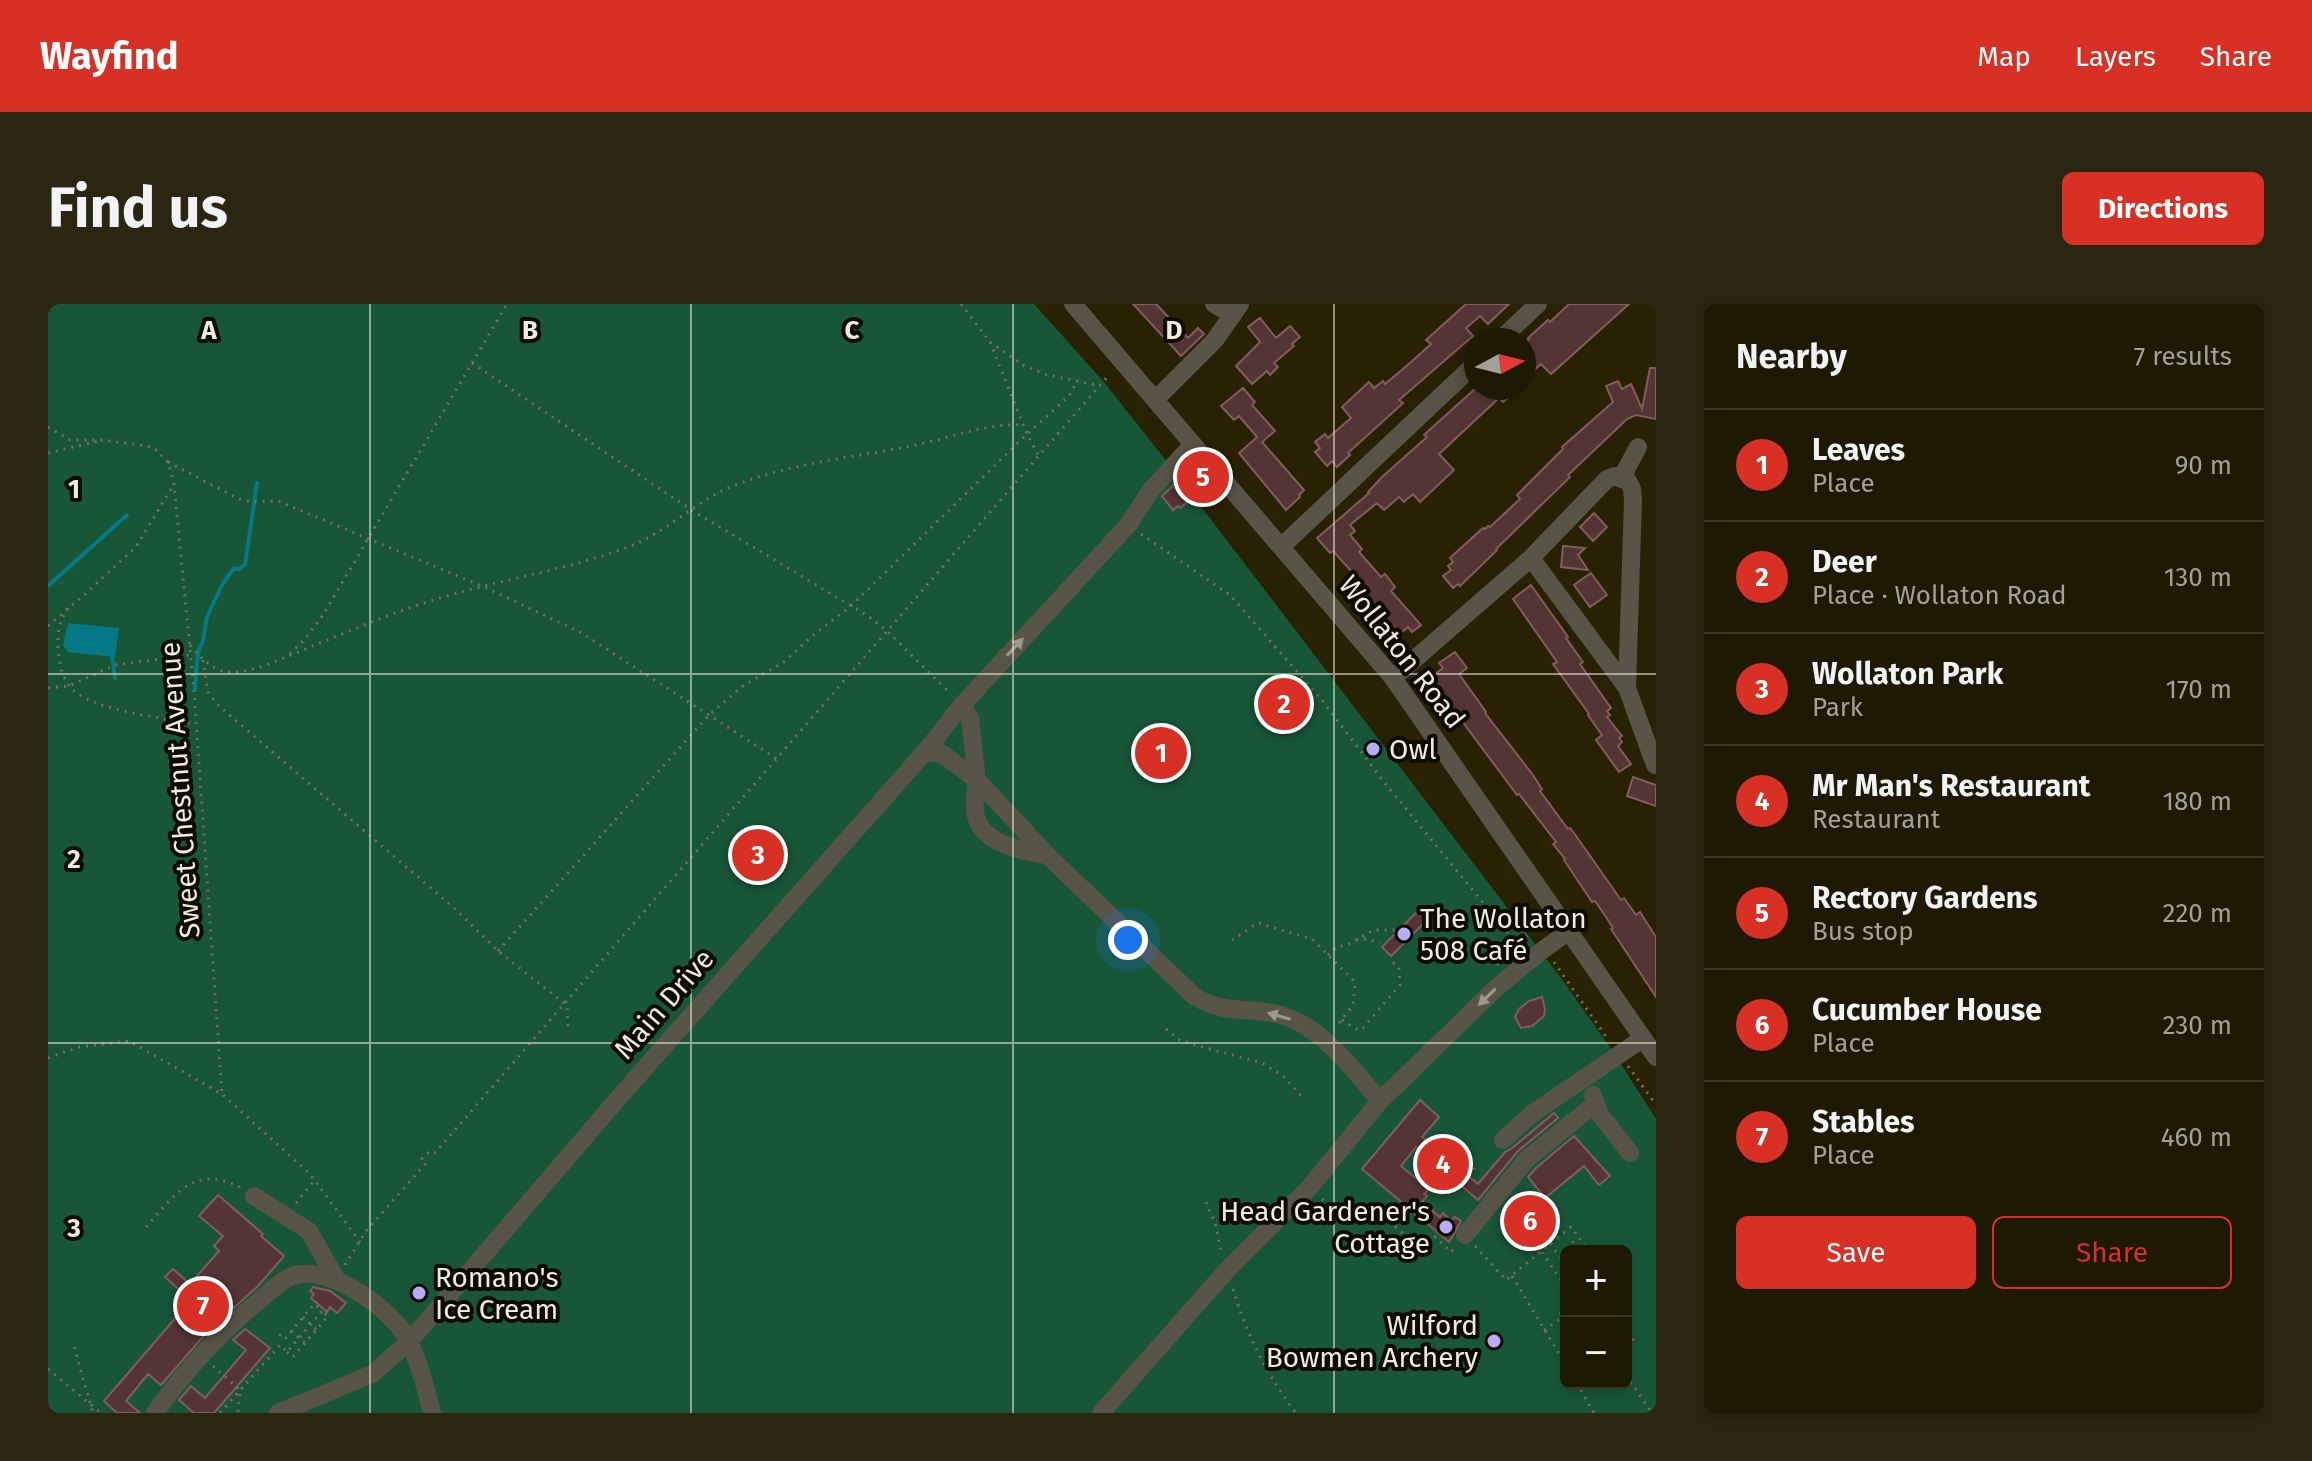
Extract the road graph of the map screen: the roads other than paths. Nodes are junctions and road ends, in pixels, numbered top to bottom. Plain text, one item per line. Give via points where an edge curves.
1 (1073, 304) edge
2 (1214, 304) edge
3 (1538, 304) edge
4 (1236, 310) edge
5 (1513, 328) edge
6 (1464, 374) edge
7 (1155, 400) junction
8 (1193, 444) junction
9 (1638, 447) dead end
10 (1621, 479) junction
11 (1281, 547) junction
12 (1531, 558) junction
13 (1393, 678) junction
14 (1627, 688) junction
15 (962, 705) junction
16 (924, 753) junction
17 (1655, 765) edge
18 (977, 780) junction
19 (1047, 855) junction
20 (1569, 931) junction
21 (1642, 1039) junction
22 (1656, 1057) edge
23 (1589, 1075) junction
24 (1380, 1101) junction
25 (1596, 1103) junction
26 (1503, 1140) dead end
27 (1630, 1153) dead end
28 (254, 1196) road end
29 (1465, 1235) road end
30 (336, 1279) junction
31 (409, 1342) junction
32 (155, 1413) edge
33 (278, 1413) edge
34 (432, 1413) edge
35 (1101, 1413) edge

1 - 7 street, Wollaton Road
2 - 4 street
3 - 5 street
4 - 7 street via 1215,340
6 - 11 street
7 - 8 street, Wollaton Road
8 - 11 street, Wollaton Road
15 -> 8 street, Main Drive via 1128,525
9 - 10 street
10 - 12 street via 1607,479
10 - 14 street via 1628,481 1633,500
11 - 13 street, Wollaton Road
12 - 13 street
12 - 14 street
13 - 20 street, Wollaton Road
14 - 17 street
15 - 16 street, Main Drive
15 - 18 street via 970,718
16 - 18 street via 941,753
16 - 31 street, Main Drive
18 - 19 street
18 - 19 street via 974,803 979,825 998,842
24 -> 19 street via 1310,1028 1284,1016 1229,1011 1194,996
20 - 21 street, Wollaton Road
20 -> 24 street via 1495,989
21 - 22 street, Wollaton Road
21 - 23 street
23 - 25 street
23 - 26 street
24 - 35 street via 1309,1188 1227,1270
25 - 27 street
25 - 29 street via 1527,1159
28 - 30 street via 309,1231
30 - 31 street via 385,1313
30 - 32 street via 317,1274 287,1278 235,1320
31 - 33 street, Main Drive via 372,1374
31 - 34 street

